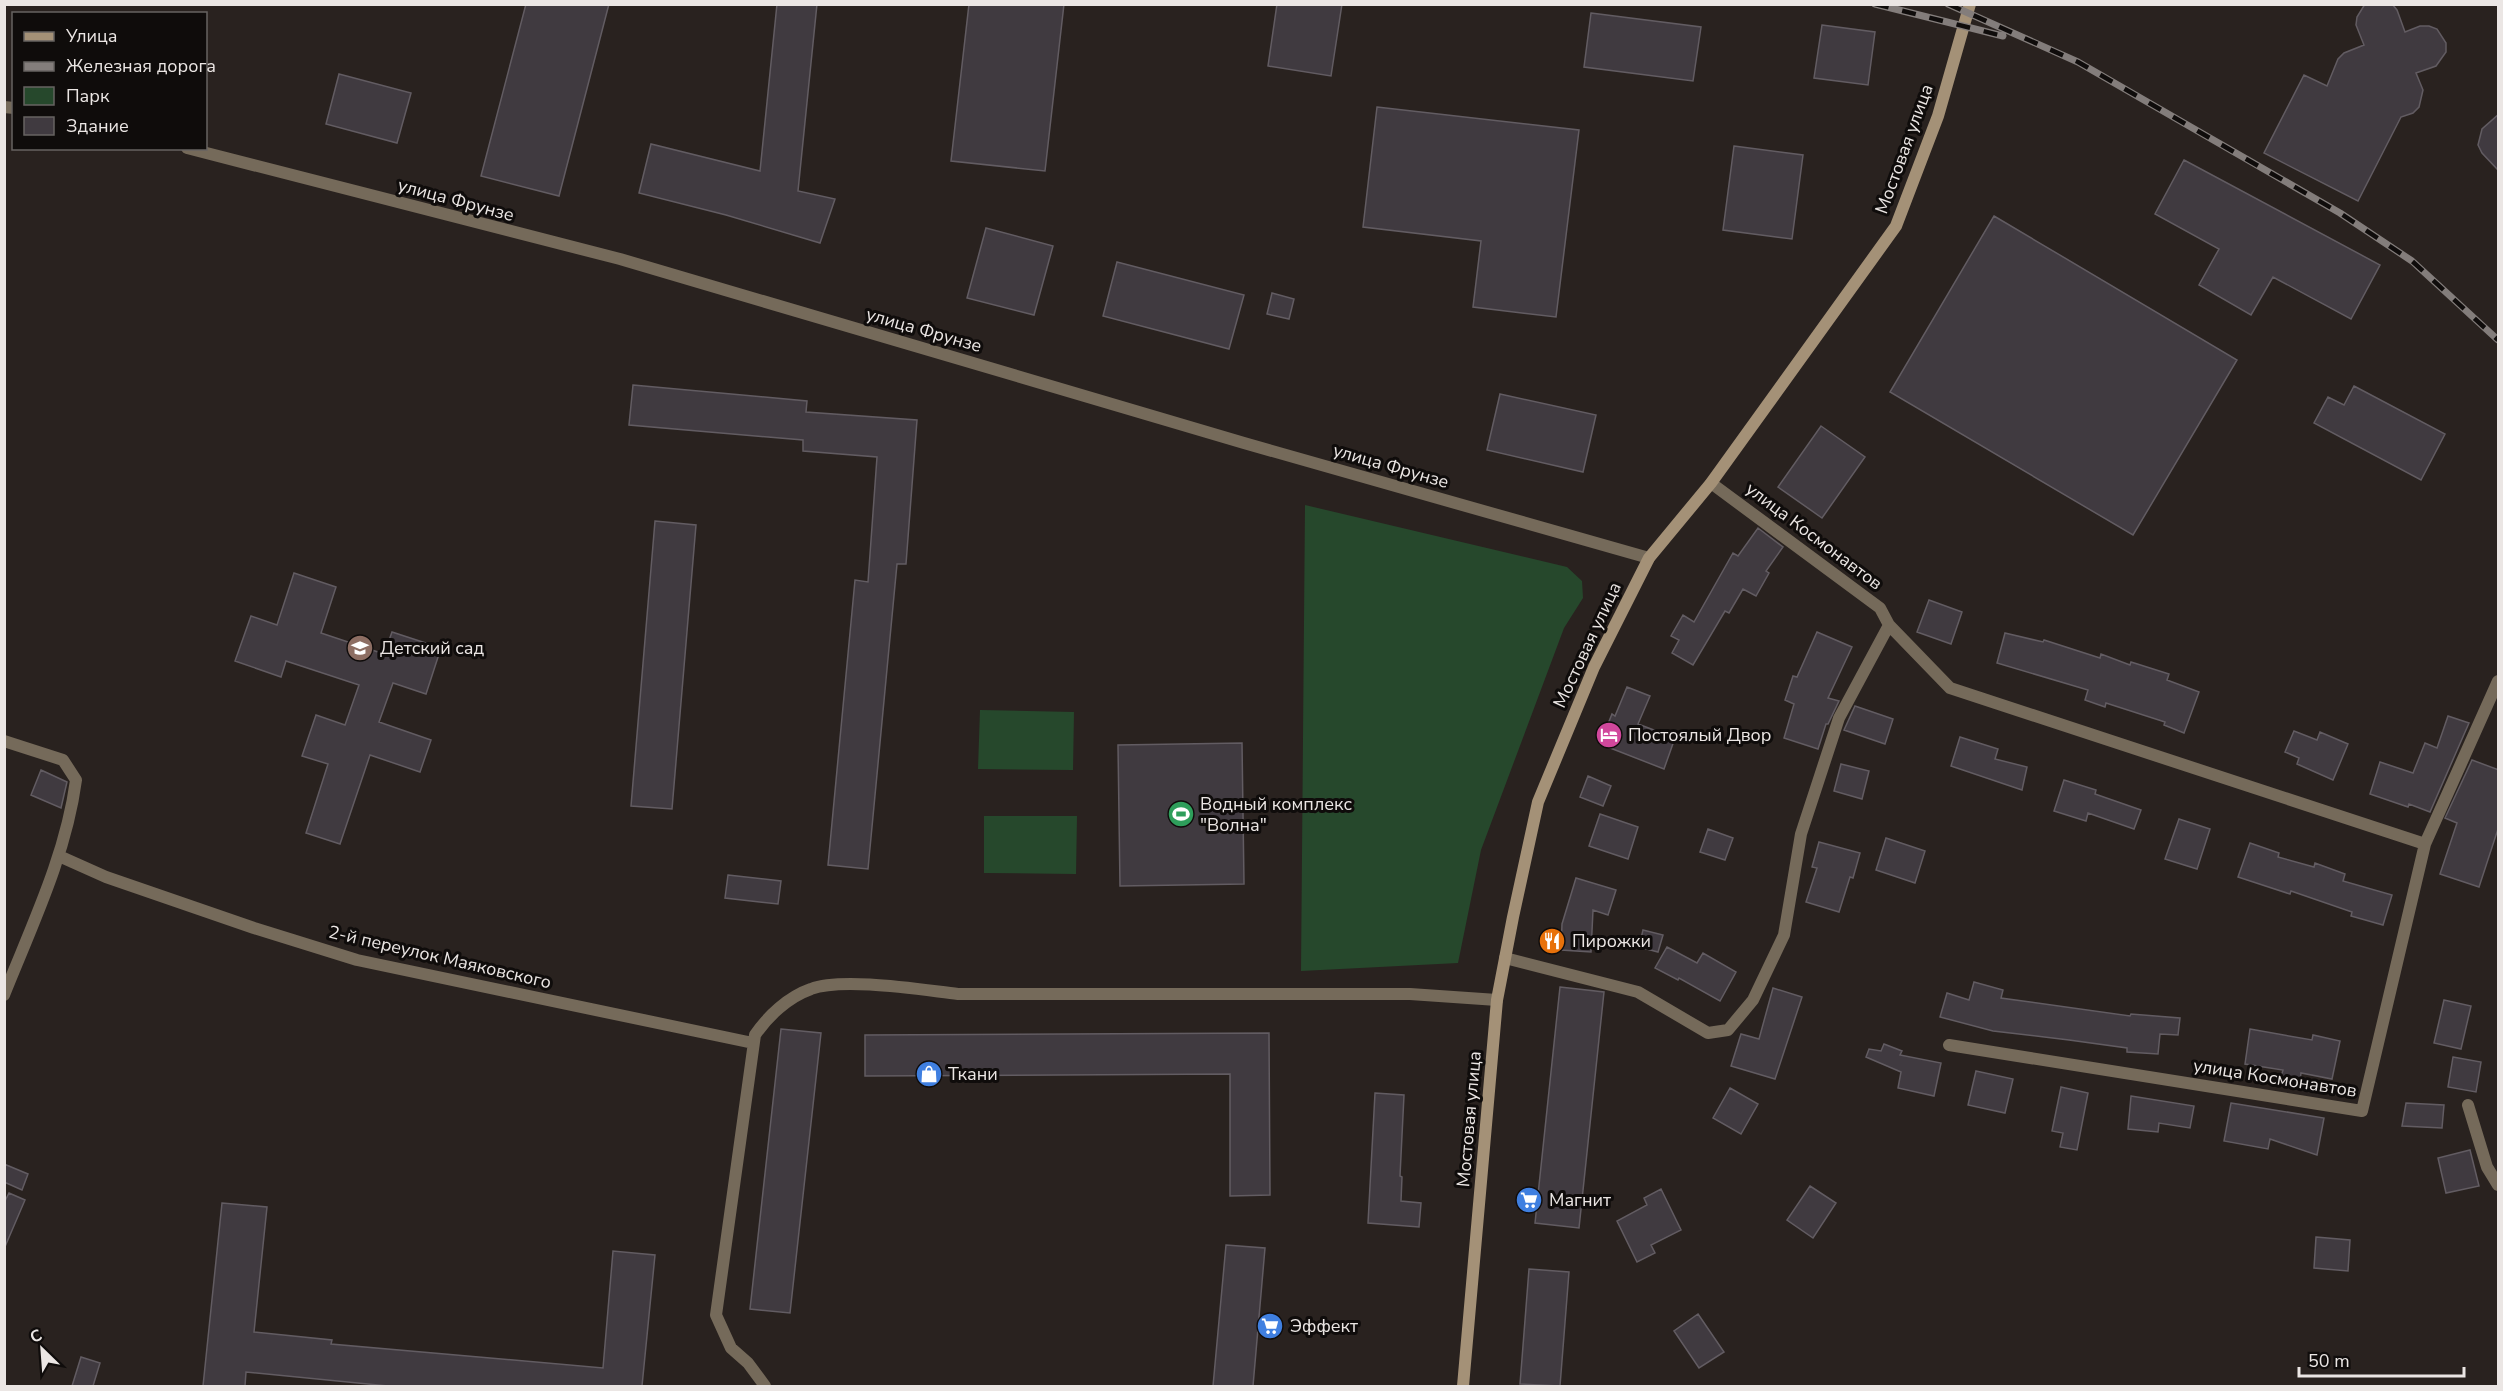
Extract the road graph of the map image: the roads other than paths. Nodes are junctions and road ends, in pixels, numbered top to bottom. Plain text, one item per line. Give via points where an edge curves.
1 (1970, 4) edge
2 (195, 150) edge
3 (1711, 483) junction
4 (1649, 558) junction
5 (1889, 625) junction
6 (2499, 681) edge
7 (4, 741) edge
8 (2425, 844) junction
9 (59, 856) junction
10 (1504, 958) junction
11 (4, 995) edge
12 (1497, 1000) junction
13 (753, 1043) junction
14 (1949, 1045) dead end
15 (2468, 1105) dead end
16 (2499, 1185) edge
17 (765, 1386) edge
18 (1463, 1386) edge

1 - 3 main road, Мостовая улица via 1938,116 1896,226
2 - 4 street, улица Фрунзе via 620,259
3 - 4 main road, Мостовая улица
3 - 5 street, улица Космонавтов via 1880,608
4 - 10 main road, Мостовая улица via 1594,667 1538,802
5 - 8 street, улица Космонавтов via 1950,688
5 - 10 street via 1839,718 1801,834 1784,935 1754,1000 1728,1030 1708,1034 1638,992
6 - 8 street, улица Космонавтов
7 - 9 street via 63,760 76,780
8 - 14 street, улица Космонавтов via 2362,1111
9 - 11 street
9 - 13 street, 2-й переулок Маяковского via 106,877 357,960
10 - 12 main road, Мостовая улица
12 - 13 street via 1410,994 958,994 844,984 812,988 797,995 765,1021
12 - 18 main road, Мостовая улица
13 - 17 street via 716,1315 731,1348
15 - 16 street via 2487,1167

